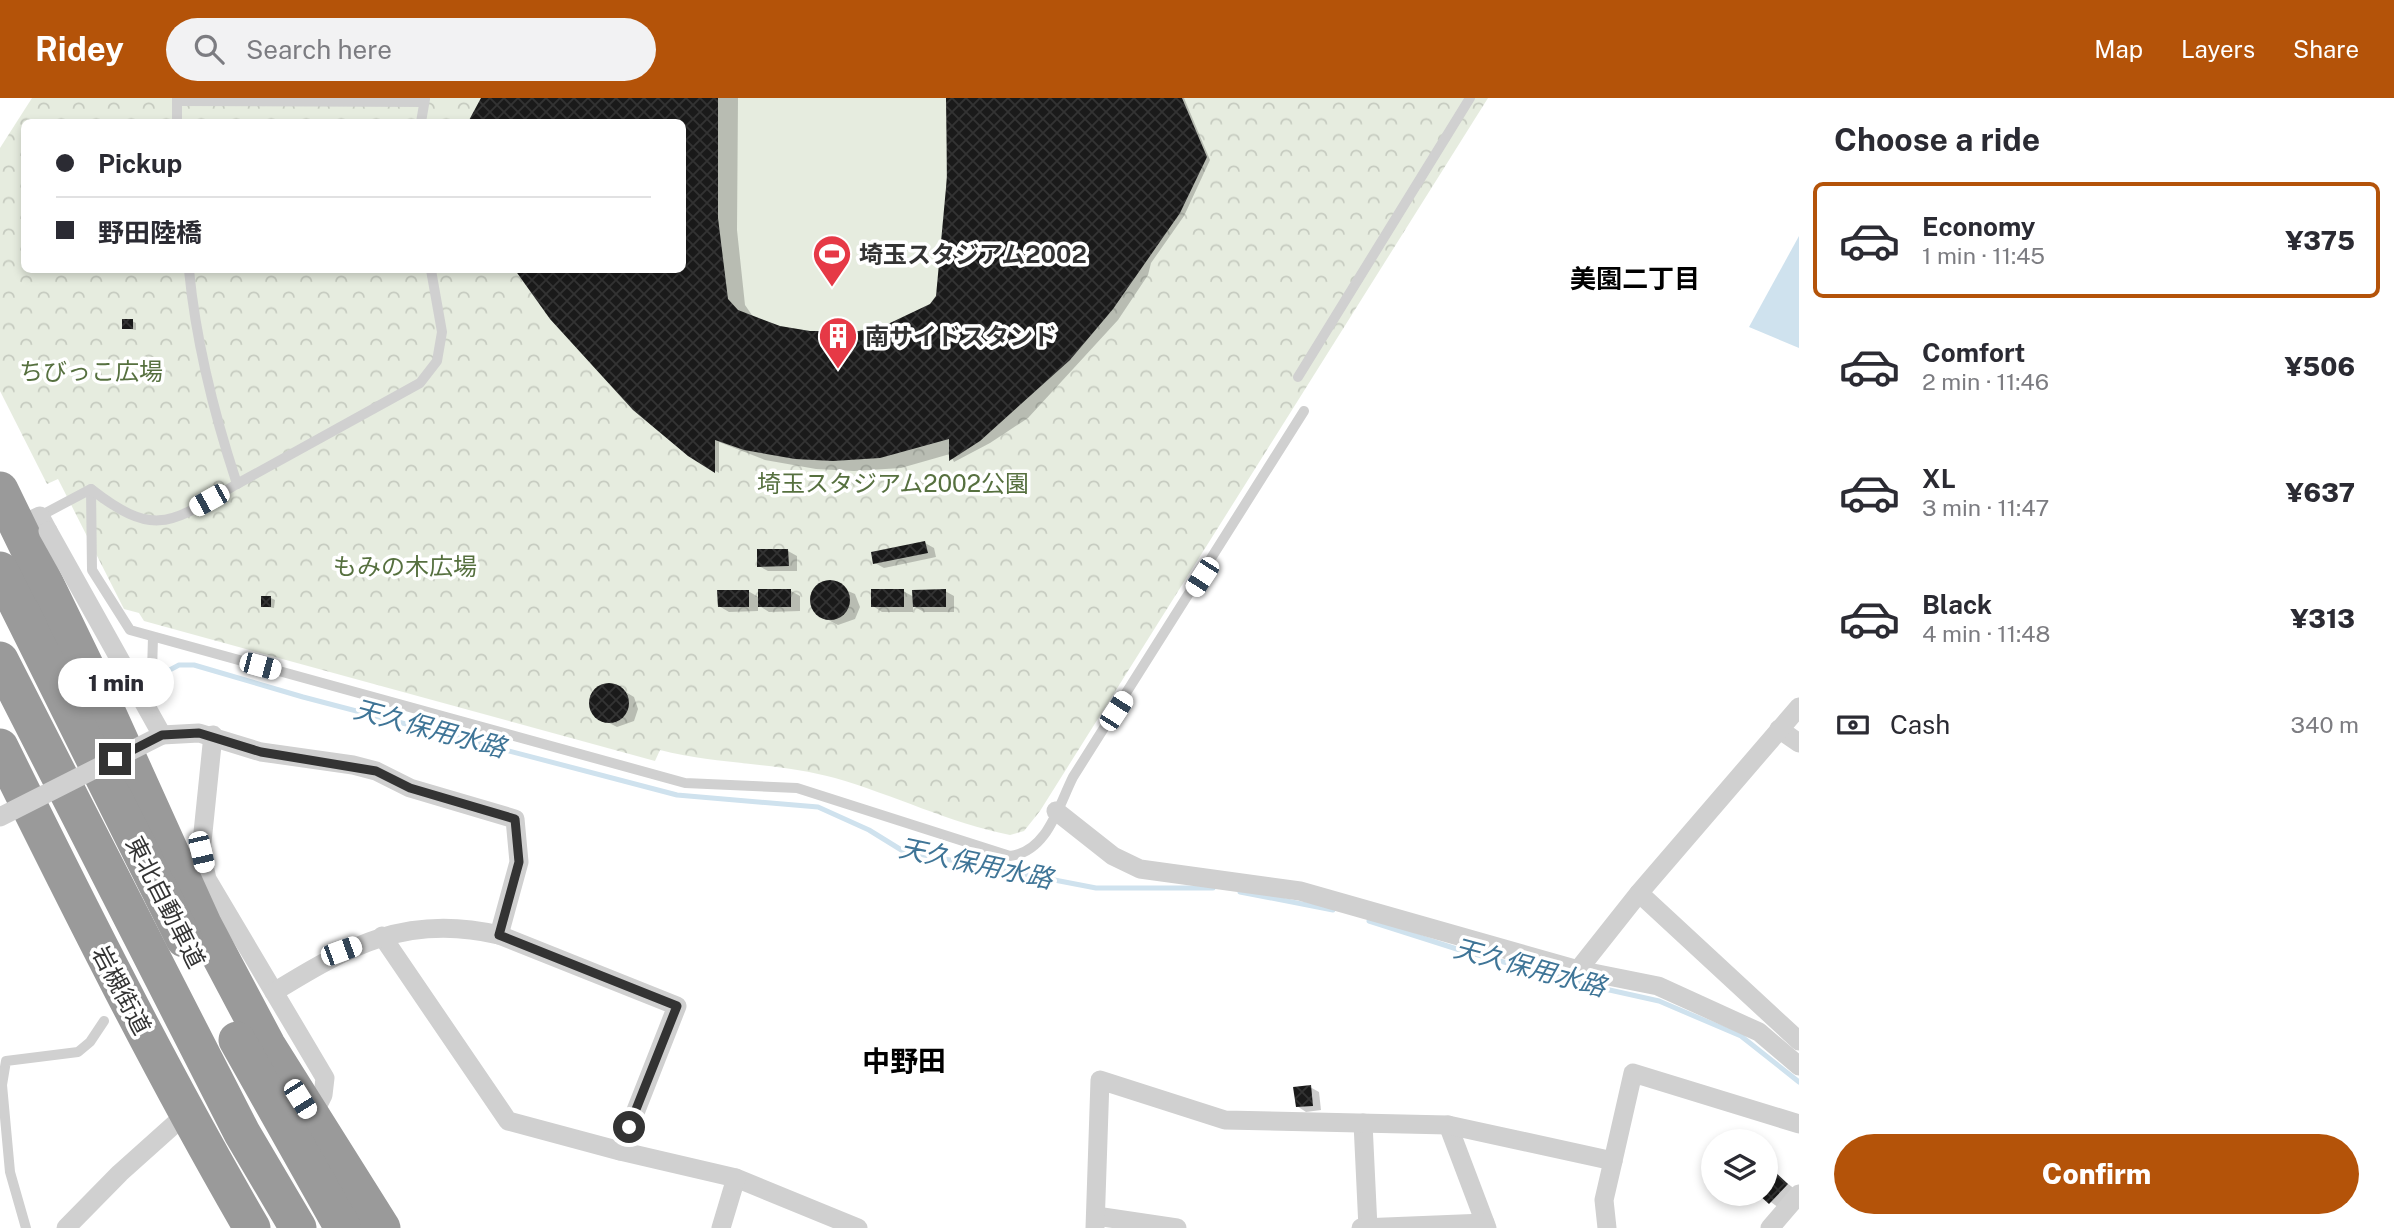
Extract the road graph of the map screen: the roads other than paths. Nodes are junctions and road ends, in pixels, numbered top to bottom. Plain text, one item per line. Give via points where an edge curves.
1 (1471, 98) edge
2 (177, 99) edge
3 (424, 100) edge
4 (177, 119) edge
5 (421, 119) edge
6 (189, 273) edge
7 (432, 273) edge
8 (1298, 377) dead end
9 (1304, 411) dead end
10 (237, 484) junction
11 (91, 489) junction
12 (0, 490) edge
13 (35, 524) junction
14 (0, 570) edge
15 (153, 637) junction
16 (0, 660) edge
17 (100, 696) junction
18 (1799, 707) edge
19 (1779, 729) junction
20 (162, 735) junction
21 (213, 735) junction
22 (1799, 743) edge
23 (0, 747) edge
24 (1056, 811) junction
25 (0, 817) edge
26 (196, 879) junction
27 (1639, 894) junction
28 (499, 935) junction
29 (382, 936) junction
30 (1578, 970) junction
31 (274, 992) junction
32 (104, 1021) dead end
33 (1799, 1041) edge
34 (1799, 1066) edge
35 (1, 1084) edge
36 (187, 1113) junction
37 (312, 1117) junction
38 (1363, 1123) junction
39 (1799, 1124) edge
40 (1448, 1125) junction
41 (620, 1151) junction
42 (1613, 1161) junction
43 (736, 1178) junction
44 (1799, 1194) edge
45 (1095, 1222) edge
46 (1486, 1226) edge
47 (26, 1228) edge
48 (66, 1228) edge
49 (252, 1228) edge
50 (298, 1228) edge
51 (343, 1228) edge
52 (382, 1228) edge
53 (721, 1228) edge
54 (858, 1228) edge
55 (1177, 1228) edge
56 (1361, 1228) edge
57 (1368, 1228) edge
58 (1607, 1228) edge
59 (1770, 1228) edge

1 - 8 lane
2 - 3 lane
2 - 4 lane
3 - 5 lane
6 - 10 lane via 214,414
7 - 10 lane via 442,332 437,361 420,383
9 - 24 lane
10 - 11 lane via 171,521 138,519
11 - 13 lane
11 - 15 lane via 93,570 130,630
12 - 13 highway
13 - 17 highway
13 - 20 street, bridge
14 - 51 highway, 東北自動車道 via 223,1014
15 - 17 lane via 152,672
15 - 24 lane via 685,783 797,788 1010,856 1032,849 1044,837
16 - 50 highway, 東北自動車道 via 236,1121
17 - 26 highway
18 - 19 street
19 - 22 street
19 - 27 street
20 - 21 street
20 - 25 street, bridge
21 - 26 street
21 - 28 street via 261,752 376,771 410,788 515,819 519,862
23 - 36 highway, 岩槻街道
24 - 30 street via 1113,856 1140,869 1300,891
26 - 31 street via 207,879
26 - 37 highway via 267,1045
27 - 30 street
27 - 33 street
28 - 29 street via 474,929 438,929
28 - 41 street via 677,1006
29 - 31 street via 341,951
29 - 41 street via 508,1121
30 - 34 street via 1658,986 1759,1031
31 - 37 street via 325,1079
32 - 35 lane via 78,1052 6,1061
35 - 47 lane via 10,1172
36 - 48 street
36 - 49 highway, 岩槻街道
37 - 52 highway
38 - 40 street
38 - 45 street via 1225,1120 1100,1080
38 - 57 street
39 - 42 street via 1633,1073
40 - 42 street
40 - 46 street
41 - 43 street
42 - 58 street via 1604,1200
43 - 53 street
43 - 54 street
44 - 59 street
45 - 55 street
46 - 57 street
56 - 57 street

